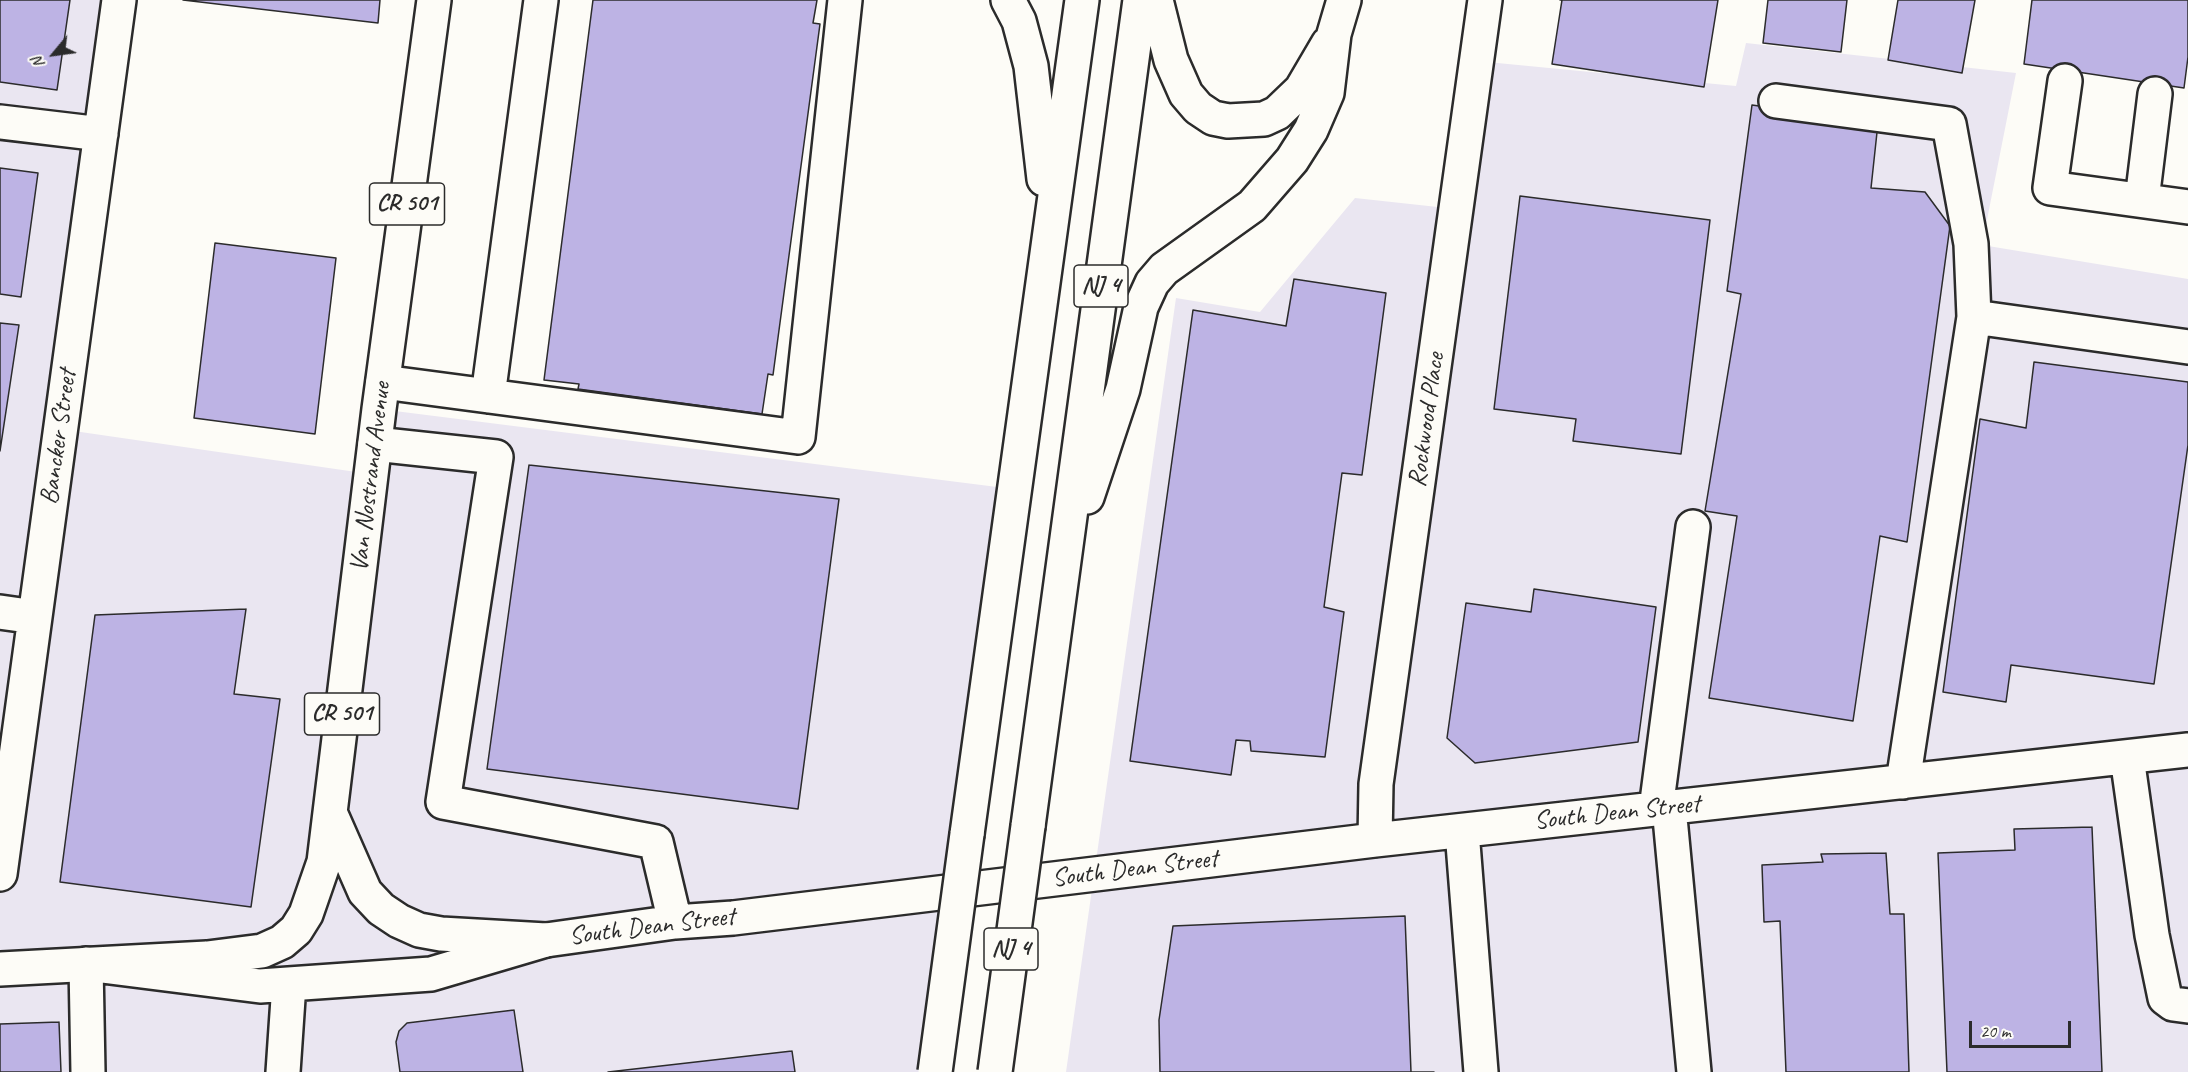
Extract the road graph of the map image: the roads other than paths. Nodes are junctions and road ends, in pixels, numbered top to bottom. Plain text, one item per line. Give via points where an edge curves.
1 (119, 0) edge
2 (434, 0) edge
3 (541, 0) edge
4 (845, 0) edge
5 (1008, 0) edge
6 (1082, 0) edge
7 (1140, 0) edge
8 (1156, 0) edge
9 (1344, 0) edge
10 (1485, 0) edge
11 (1334, 34) junction
12 (2065, 81) dead end
13 (2155, 94) dead end
14 (1776, 101) dead end
15 (0, 122) edge
16 (101, 134) junction
17 (2142, 200) junction
18 (2188, 207) edge
19 (1050, 227) junction
20 (1974, 317) junction
21 (2188, 347) edge
22 (383, 382) junction
23 (488, 396) junction
24 (375, 444) junction
25 (1693, 527) dead end
26 (1062, 572) junction
27 (0, 612) edge
28 (35, 617) junction
29 (2188, 750) edge
30 (8, 757) edge
31 (2127, 757) junction
32 (1903, 782) junction
33 (1663, 808) junction
34 (330, 813) junction
35 (1461, 831) junction
36 (1375, 840) junction
37 (0, 874) edge
38 (675, 922) junction
39 (546, 940) junction
40 (282, 942) joint
41 (86, 964) junction
42 (0, 969) edge
43 (290, 984) junction
44 (2188, 1006) edge
45 (88, 1072) edge
46 (283, 1072) edge
47 (934, 1072) edge
48 (994, 1072) edge
49 (1481, 1072) edge
50 (1695, 1072) edge

1 - 16 main road, Bancker Street
2 - 22 main road, Van Nostrand Avenue / CR 501
3 - 23 main road
4 - 23 main road via 798,437
5 - 19 main road via 1019,21 1031,66
6 - 19 main road, NJ 4
7 - 26 main road, NJ 4
8 - 11 main road via 1171,60 1185,94 1198,108 1228,121 1264,119 1277,113 1301,90
9 - 11 main road
10 - 36 main road, Rockwood Place via 1376,784
11 - 26 main road via 1327,93 1292,160 1252,206 1173,262 1152,283 1141,306 1123,389
12 - 17 main road via 2050,188
13 - 17 main road
14 - 20 main road via 1949,123 1971,244
15 - 16 main road
16 - 28 main road, Bancker Street
17 - 18 main road
19 - 47 main road, NJ 4, bridge
20 - 21 main road
20 - 32 main road
22 - 23 main road
22 - 24 main road, Van Nostrand Avenue / CR 501
24 - 34 main road, Van Nostrand Avenue / CR 501
24 - 38 main road via 496,457 443,802 656,842
25 - 33 main road
26 - 48 main road, NJ 4, bridge
27 - 28 main road
28 - 30 main road, Bancker Street
29 - 31 main road, South Dean Street
30 - 37 main road, Bancker Street
31 - 32 main road, South Dean Street
31 - 44 main road via 2152,935 2165,998 2173,1004
32 - 33 main road, South Dean Street
33 - 35 main road, South Dean Street
33 - 50 main road
34 - 39 main road via 365,892 399,921 441,934
34 - 40 main road, Van Nostrand Avenue / CR 501 via 316,890 301,922
35 - 36 main road, South Dean Street
35 - 49 main road
36 - 38 main road, South Dean Street
38 - 39 main road, South Dean Street
39 - 43 main road, South Dean Street via 431,974
40 - 41 main road, South Dean Street / CR 501 via 237,955
41 - 42 main road, South Dean Street / CR 501
41 - 43 main road, South Dean Street via 260,986
41 - 45 main road
43 - 46 main road

